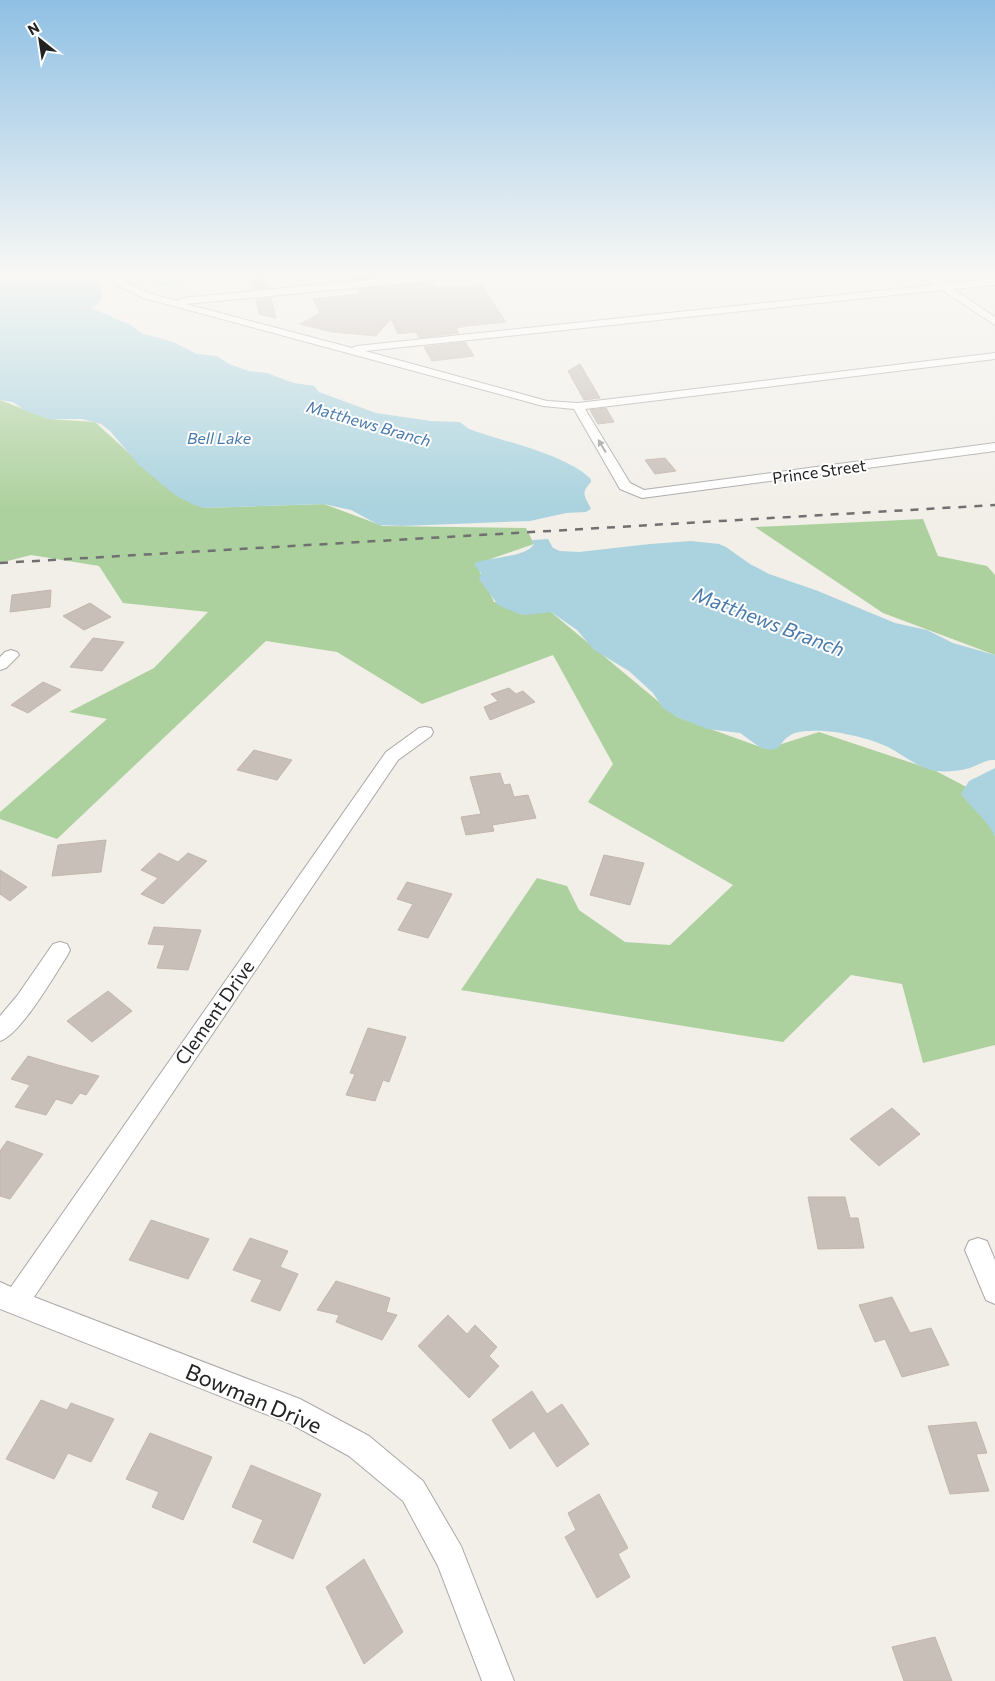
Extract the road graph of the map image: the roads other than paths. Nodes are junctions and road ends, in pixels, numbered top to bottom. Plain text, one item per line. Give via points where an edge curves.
1 (348, 350) edge
2 (995, 356) edge
3 (578, 406) junction
4 (995, 447) edge
5 (425, 732) dead end
6 (60, 950) dead end
7 (0, 1032) edge
8 (978, 1250) dead end
9 (995, 1291) edge
10 (7, 1299) edge
11 (498, 1681) edge

1 - 3 street via 547,404
2 - 3 street
4 -> 3 street, Prince Street via 642,494 625,486
5 - 10 street, Clement Drive via 392,756 372,783
6 - 7 street
8 - 9 street
10 - 11 street, Bowman Drive via 300,1413 360,1446 413,1490 450,1557

